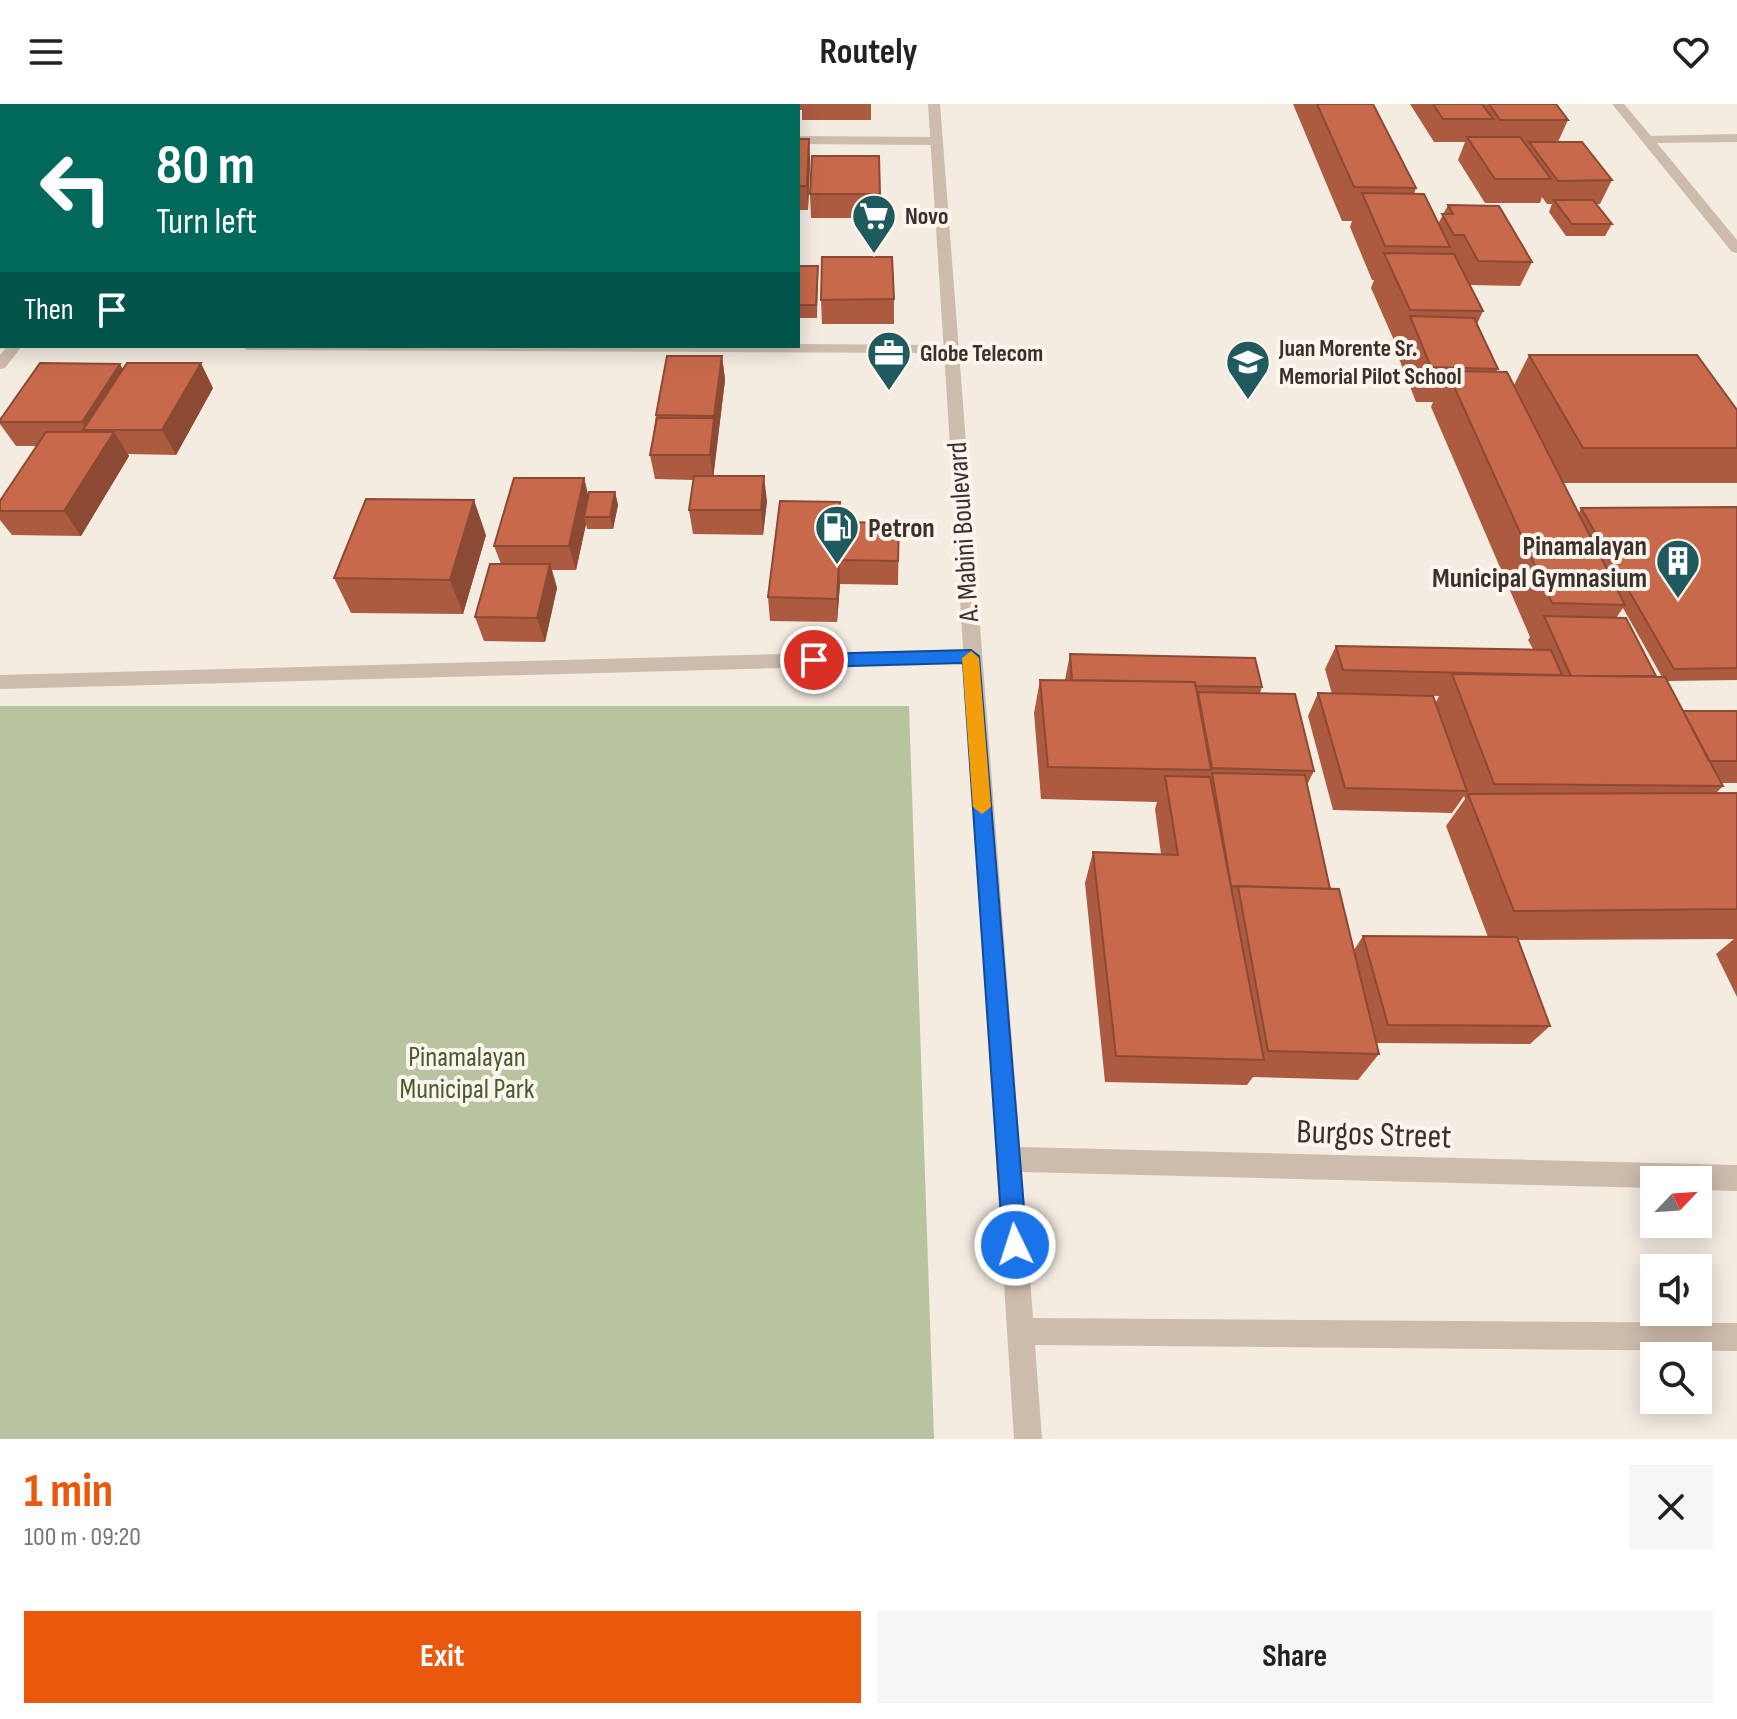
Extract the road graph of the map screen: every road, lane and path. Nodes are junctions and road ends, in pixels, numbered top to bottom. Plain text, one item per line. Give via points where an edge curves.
1 (934, 104) edge
2 (1618, 104) edge
3 (1737, 138) edge
4 (800, 140) edge
5 (1648, 140) junction
6 (936, 141) junction
7 (1737, 249) edge
8 (13, 348) edge
9 (716, 348) edge
10 (950, 349) junction
11 (0, 365) edge
12 (971, 656) junction
13 (0, 682) edge
14 (1008, 1159) junction
15 (1737, 1178) edge
16 (1021, 1331) junction
17 (1737, 1337) edge
18 (1028, 1439) edge

1 - 6 street, A. Mabini Boulevard
2 - 5 street
3 - 5 street
4 - 6 street
5 - 7 street
6 - 10 street, A. Mabini Boulevard
8 - 11 street
9 - 10 street
10 - 12 street, A. Mabini Boulevard
12 - 13 street
12 - 14 street, A. Mabini Boulevard
14 - 15 street, Burgos Street
14 - 16 street, A. Mabini Boulevard
16 - 17 street
16 - 18 street, A. Mabini Boulevard

